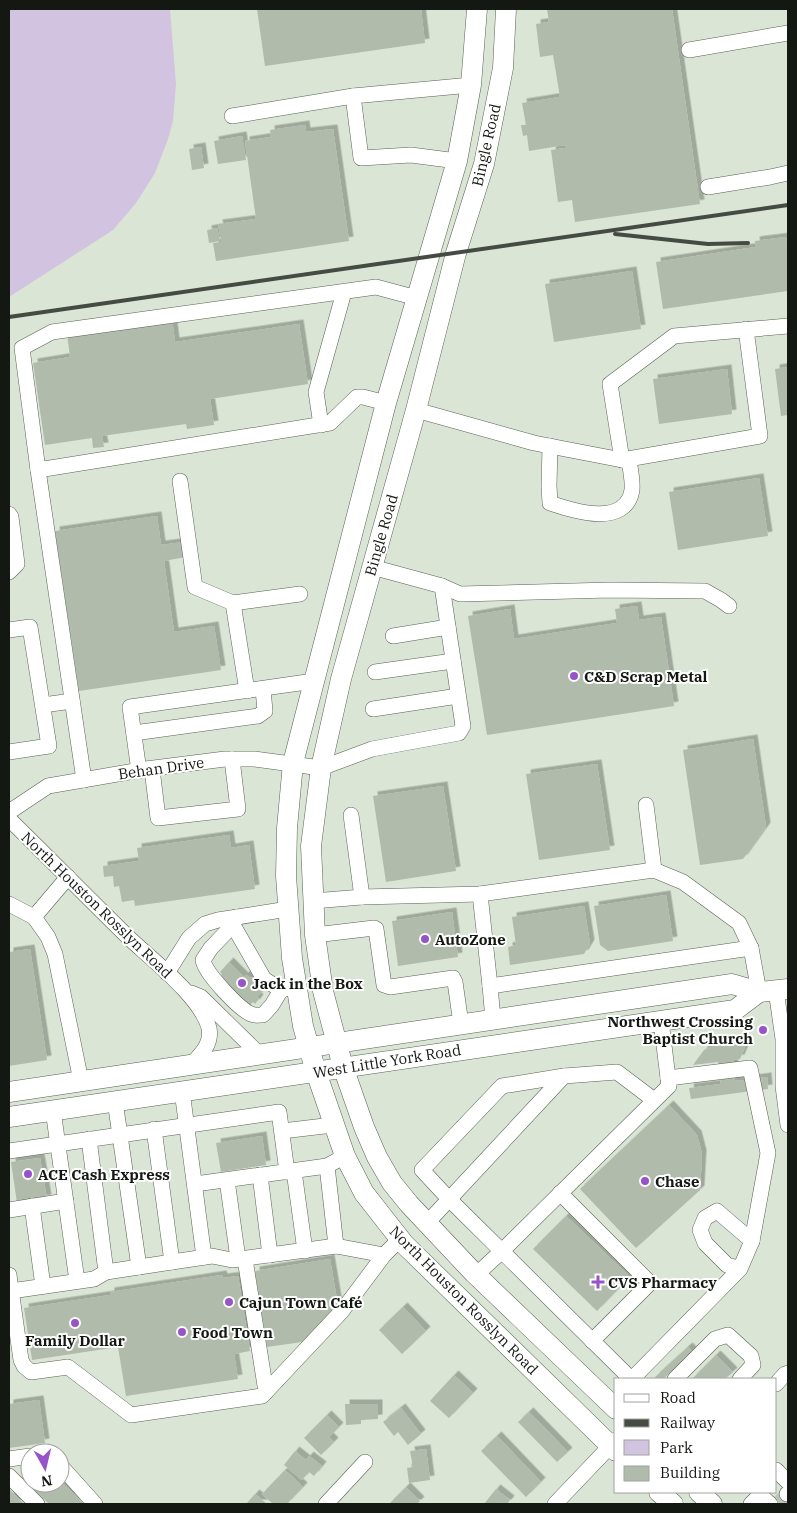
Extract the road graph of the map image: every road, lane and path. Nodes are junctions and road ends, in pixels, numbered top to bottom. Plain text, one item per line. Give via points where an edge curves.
1 (477, 9) edge
2 (506, 9) edge
3 (788, 33) edge
4 (689, 50) dead end
5 (471, 85) junction
6 (353, 96) junction
7 (232, 116) dead end
8 (457, 161) junction
9 (484, 164) junction
10 (788, 173) edge
11 (708, 187) dead end
12 (344, 292) junction
13 (417, 298) junction
14 (788, 326) edge
15 (746, 329) junction
16 (386, 403) junction
17 (416, 410) junction
18 (321, 425) junction
19 (550, 446) junction
20 (626, 459) junction
21 (38, 470) junction
22 (180, 480) dead end
23 (9, 514) edge
24 (372, 567) junction
25 (9, 572) edge
26 (442, 586) junction
27 (300, 594) dead end
28 (233, 604) junction
29 (729, 606) dead end
30 (448, 627) junction
31 (9, 630) edge
32 (393, 636) dead end
33 (453, 661) junction
34 (375, 672) dead end
35 (314, 681) junction
36 (263, 689) junction
37 (247, 691) junction
38 (458, 696) junction
39 (72, 701) junction
40 (43, 705) junction
41 (372, 709) dead end
42 (134, 734) junction
43 (9, 752) edge
44 (232, 759) junction
45 (292, 763) junction
46 (321, 768) junction
47 (145, 770) junction
48 (84, 780) junction
49 (646, 805) dead end
50 (9, 812) edge
51 (351, 814) dead end
52 (9, 819) edge
53 (654, 870) junction
54 (68, 877) junction
55 (480, 894) junction
56 (362, 897) junction
57 (313, 901) junction
58 (9, 904) edge
59 (288, 909) junction
60 (34, 917) junction
61 (231, 925) junction
62 (315, 934) junction
63 (751, 948) junction
64 (166, 972) junction
65 (490, 986) junction
66 (774, 990) edge
67 (186, 991) junction
68 (284, 993) junction
69 (656, 994) junction
70 (493, 1019) junction
71 (661, 1021) junction
72 (461, 1024) junction
73 (336, 1043) junction
74 (308, 1047) junction
75 (260, 1055) junction
76 (192, 1064) junction
77 (343, 1067) junction
78 (316, 1072) junction
79 (564, 1076) junction
80 (668, 1078) junction
81 (81, 1081) junction
82 (50, 1086) junction
83 (182, 1091) junction
84 (9, 1092) edge
85 (654, 1100) junction
86 (116, 1101) junction
87 (53, 1110) junction
88 (9, 1117) edge
89 (788, 1124) edge
90 (186, 1125) junction
91 (334, 1125) junction
92 (154, 1129) junction
93 (282, 1132) junction
94 (120, 1134) junction
95 (89, 1139) junction
96 (58, 1143) junction
97 (9, 1151) edge
98 (344, 1156) junction
99 (326, 1166) junction
100 (290, 1171) junction
101 (260, 1175) junction
102 (227, 1180) junction
103 (195, 1184) junction
104 (560, 1193) junction
105 (449, 1199) junction
106 (66, 1201) junction
107 (32, 1206) junction
108 (9, 1210) edge
109 (427, 1222) junction
110 (752, 1241) junction
111 (402, 1242) junction
112 (336, 1246) junction
113 (304, 1251) junction
114 (502, 1251) junction
115 (270, 1255) junction
116 (384, 1256) junction
117 (204, 1257) junction
118 (242, 1259) junction
119 (172, 1262) junction
120 (140, 1267) junction
121 (740, 1269) junction
122 (106, 1272) junction
123 (9, 1275) edge
124 (476, 1275) junction
125 (77, 1281) junction
126 (43, 1286) junction
127 (11, 1291) junction
128 (592, 1341) junction
129 (788, 1373) edge
130 (630, 1378) edge
131 (632, 1378) edge
132 (675, 1378) edge
133 (741, 1378) edge
134 (777, 1383) edge
135 (266, 1392) junction
136 (614, 1407) edge
137 (614, 1445) edge
138 (365, 1462) dead end
139 (70, 1476) edge
140 (9, 1477) edge
141 (660, 1493) edge
142 (700, 1493) edge
143 (37, 1504) edge
144 (95, 1504) edge
145 (326, 1504) edge
146 (555, 1504) edge
147 (672, 1504) edge
148 (712, 1504) edge

1 - 5 main road, Bingle Road
2 - 9 main road, Bingle Road via 503,68
3 - 4 street
5 - 6 street
5 - 8 main road, Bingle Road
6 - 7 street
6 - 8 street via 361,158 412,155
8 - 9 main road
8 - 13 main road, Bingle Road
9 - 17 main road, Bingle Road via 456,253
10 - 11 street
12 - 13 street via 376,287
12 - 18 street via 316,392
12 - 21 street via 52,332 22,348
13 - 16 main road, Bingle Road
14 - 15 street
15 - 20 street via 674,336 610,384
15 - 20 street via 760,436
16 - 17 main road
16 - 18 street via 357,397 330,424
16 - 35 main road, Bingle Road
17 - 19 street
17 - 24 main road, Bingle Road
18 - 21 street
19 - 20 street
19 - 20 street via 550,503 596,515 614,512 624,507 629,499 632,490
21 - 39 street
22 - 28 street via 195,586
23 - 25 street via 17,564
24 - 26 street
24 - 46 main road, Bingle Road via 341,679
26 - 29 street via 460,594 705,591
26 - 30 street
27 - 28 street
28 - 37 street
30 - 32 street
30 - 33 street
31 - 40 street via 30,627
33 - 34 street
33 - 38 street
35 - 36 street
35 - 45 main road, Bingle Road
36 - 37 street
36 - 42 street via 266,711 258,716
37 - 42 street via 130,706
38 - 41 street
38 - 46 street via 463,726 459,733 372,749
39 - 40 street
39 - 48 street
40 - 43 street via 49,746
42 - 47 street
44 - 45 street, Behan Drive
44 - 47 street, Behan Drive
44 - 47 street via 238,809 158,818
45 - 46 street, Behan Drive
45 - 59 main road, Bingle Road via 287,828
46 - 57 main road, Bingle Road via 311,846
47 - 48 street, Behan Drive
48 - 50 street, Behan Drive via 48,786
49 - 53 street
51 - 56 street
52 - 54 street, North Houston Rosslyn Road
53 - 55 street
53 - 63 street via 683,882 739,923
54 - 60 street
54 - 64 street, North Houston Rosslyn Road
55 - 56 street
55 - 65 street
56 - 57 street
57 - 62 main road, Bingle Road
58 - 60 street
59 - 61 street
59 - 68 main road, Bingle Road via 292,958
60 - 81 street via 55,954
61 - 64 street via 218,920 205,924 189,938
61 - 68 street via 264,979
61 - 68 street via 203,960 208,972 242,1008 252,1014 263,1015
62 - 72 street via 376,929 384,985 390,987 453,978
62 - 73 main road, Bingle Road via 323,992
63 - 65 street
63 - 66 street
64 - 67 street, North Houston Rosslyn Road
65 - 70 street
66 - 69 main road, West Little York Road via 732,984
66 - 71 main road, West Little York Road via 735,1010
66 - 89 street via 783,1039 782,1086
67 - 75 street, North Houston Rosslyn Road via 201,997
67 - 76 street, North Houston Rosslyn Road via 208,1026 210,1037 208,1046
68 - 74 main road, Bingle Road
69 - 70 main road, West Little York Road
69 - 71 main road
70 - 72 main road, West Little York Road
71 - 77 main road, West Little York Road
71 - 80 street
72 - 73 main road, West Little York Road
73 - 74 main road, West Little York Road
73 - 77 main road, Bingle Road
74 - 75 main road, West Little York Road
74 - 78 main road, North Houston Rosslyn Road
75 - 76 main road, West Little York Road
76 - 81 main road, West Little York Road
77 - 78 main road, West Little York Road
77 - 109 main road, North Houston Rosslyn Road via 377,1157 392,1184
78 - 83 main road, West Little York Road
78 - 91 main road, North Houston Rosslyn Road
79 - 85 street via 617,1072
79 - 105 street
79 - 105 street via 502,1086 422,1170
80 - 85 street via 669,1086
80 - 110 street via 750,1068 768,1153
81 - 82 main road, West Little York Road
82 - 84 main road, West Little York Road
82 - 87 main road
83 - 86 main road, West Little York Road
83 - 90 street
85 - 104 street
86 - 87 main road, West Little York Road
86 - 94 street
87 - 88 main road, West Little York Road
87 - 96 street
90 - 92 street
90 - 93 street via 279,1112
90 - 103 street
91 - 93 street
91 - 98 main road, North Houston Rosslyn Road
92 - 94 street
92 - 119 street
93 - 100 street
94 - 95 street
94 - 120 street
95 - 96 street
95 - 122 street
96 - 97 street
96 - 106 street
98 - 99 street
98 - 111 main road, North Houston Rosslyn Road via 364,1193
99 - 100 street
99 - 112 street
100 - 101 street
100 - 113 street
101 - 102 street
101 - 115 street
102 - 103 street
102 - 118 street
103 - 117 street
104 - 114 street
104 - 128 street via 650,1284
105 - 109 street
105 - 114 street
106 - 107 street
106 - 125 street
107 - 108 street
107 - 126 street
109 - 111 main road
109 - 124 main road, North Houston Rosslyn Road
110 - 121 street
110 - 121 street via 717,1211 705,1218 700,1230 705,1243 727,1265
111 - 116 street
111 - 137 main road, North Houston Rosslyn Road
112 - 113 street
112 - 116 street
113 - 115 street
114 - 124 street
114 - 128 street
115 - 118 street
116 - 135 street via 342,1311
117 - 118 street
117 - 119 street
118 - 135 street
119 - 120 street
120 - 122 street
121 - 131 street
122 - 125 street via 94,1279
123 - 127 street
124 - 136 main road, North Houston Rosslyn Road
125 - 126 street
126 - 127 street
127 - 135 street via 24,1366 31,1372 68,1366 131,1415 262,1396
128 - 130 street
129 - 134 street
132 - 133 street via 715,1339 728,1335 751,1356 753,1365
137 - 146 street
138 - 145 street
139 - 144 street
140 - 143 street
141 - 147 main road
142 - 148 main road

